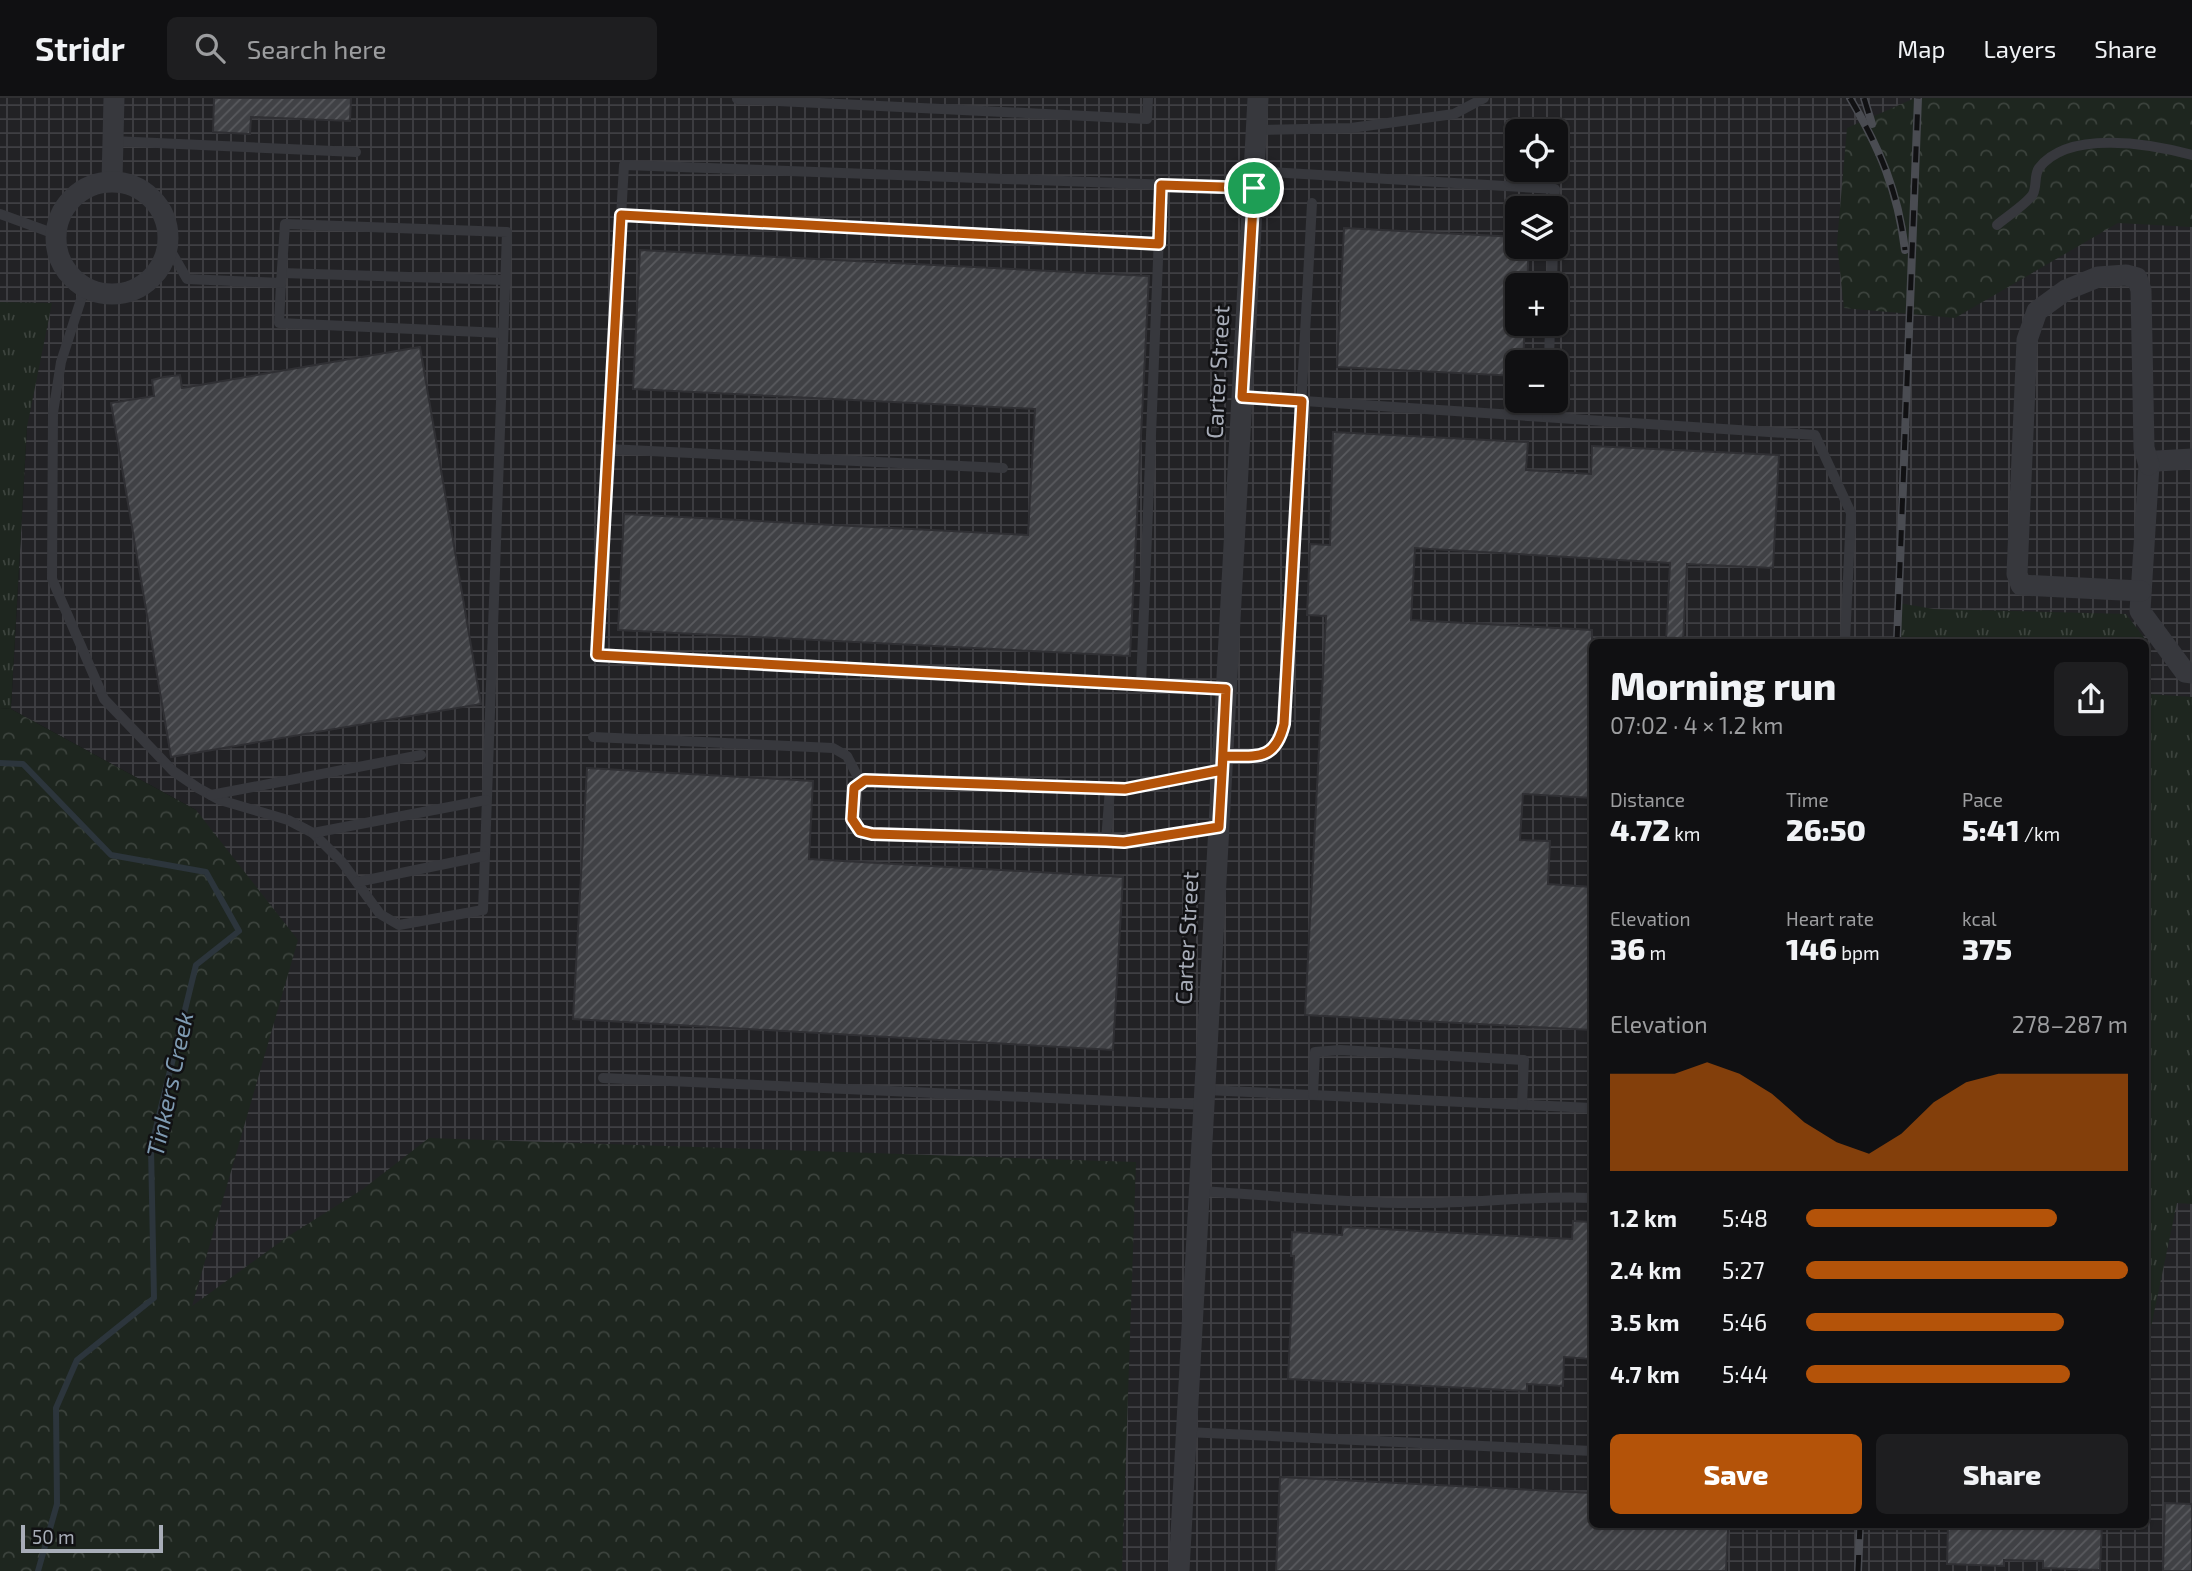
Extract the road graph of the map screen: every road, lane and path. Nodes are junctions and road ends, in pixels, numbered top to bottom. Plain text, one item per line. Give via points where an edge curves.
1 (114, 98) edge
2 (968, 98) edge
3 (1148, 98) edge
4 (1258, 98) edge
5 (1484, 98) edge
6 (737, 99) edge
7 (806, 100) edge
8 (967, 111) junction
9 (1256, 130) junction
10 (113, 141) junction
11 (356, 152) dead end
12 (2192, 155) edge
13 (1254, 180) junction
14 (112, 181) junction
15 (1161, 185) junction
16 (1555, 196) edge
17 (1312, 203) dead end
18 (0, 214) edge
19 (621, 215) junction
20 (1997, 225) dead end
21 (55, 234) junction
22 (1159, 244) junction
23 (168, 246) junction
24 (282, 278) junction
25 (505, 280) junction
26 (85, 287) junction
27 (503, 333) junction
28 (1242, 397) junction
29 (1302, 401) junction
30 (1547, 413) edge
31 (1547, 417) junction
32 (608, 449) junction
33 (2192, 459) edge
34 (2149, 465) junction
35 (1003, 468) dead end
36 (2141, 591) junction
37 (1845, 639) edge
38 (2192, 673) edge
39 (1141, 684) junction
40 (1226, 689) junction
41 (593, 737) dead end
42 (421, 755) dead end
43 (1222, 763) junction
44 (861, 783) junction
45 (1110, 788) junction
46 (211, 795) junction
47 (486, 800) junction
48 (1219, 827) junction
49 (313, 833) junction
50 (1106, 841) junction
51 (484, 856) junction
52 (357, 882) junction
53 (603, 1078) dead end
54 (1313, 1095) junction
55 (1204, 1098) junction
56 (1522, 1105) junction
57 (1589, 1108) edge
58 (1199, 1191) junction
59 (1589, 1198) edge
60 (1186, 1432) junction
61 (1589, 1451) edge
62 (1179, 1571) edge

1 - 10 street
2 - 8 lane
3 - 8 lane via 1147,120
4 - 9 street, Carter Street
5 - 9 lane via 1454,114 1351,128
6 - 7 lane
7 - 8 lane
9 - 13 street, Carter Street
10 - 11 lane
10 - 14 street
12 - 20 lane via 2129,143 2073,147 2051,156 2037,170 2033,194
13 - 15 lane
13 - 16 lane via 1555,190
13 - 28 street, Carter Street
14 - 21 street via 95,184 74,197 59,217
14 - 23 street via 148,194 168,227
15 - 19 lane via 624,165
15 - 22 lane
17 - 29 lane
18 - 21 lane
19 - 22 lane
19 - 32 lane
21 - 26 street via 65,271
22 - 39 lane
23 - 24 lane via 187,279
23 - 26 street via 162,265 134,290 115,295
24 - 25 lane
24 - 25 lane via 285,224 507,232
24 - 27 lane via 279,323
25 - 27 lane
26 - 46 lane via 61,362 53,413 52,579 104,699 173,771
27 - 47 lane
28 - 29 lane
28 - 40 street, Carter Street
29 - 31 lane
29 - 43 lane via 1284,724 1280,742 1270,752
30 - 31 lane
31 - 37 lane via 1815,435 1851,513
32 - 35 lane
32 - 39 lane via 597,655
33 - 34 street
34 - 36 street
34 - 36 street via 2144,448 2141,290 2137,278 2098,277 2066,290 2037,312 2027,340 2017,574 2021,585
36 - 38 street via 2140,611 2185,672
39 - 40 lane
40 - 43 street, Carter Street
41 - 44 lane via 833,748 847,756
42 - 46 lane
43 - 45 lane via 1125,789
43 - 48 street, Carter Street
44 - 45 lane
44 - 50 lane via 854,788 852,819 860,831 872,834
45 - 50 lane
46 - 49 lane
47 - 49 lane
47 - 51 lane
48 - 50 lane
48 - 55 street, Carter Street
49 - 52 lane
51 - 52 lane
51 - 52 lane via 483,910 399,925 380,915
53 - 55 lane
54 - 55 lane
54 - 56 lane
54 - 56 lane via 1315,1052 1339,1050 1524,1060
55 - 58 street, Carter Street
56 - 57 lane
58 - 59 lane via 1409,1203
58 - 60 street, Carter Street
60 - 61 lane
60 - 62 street, Carter Street

